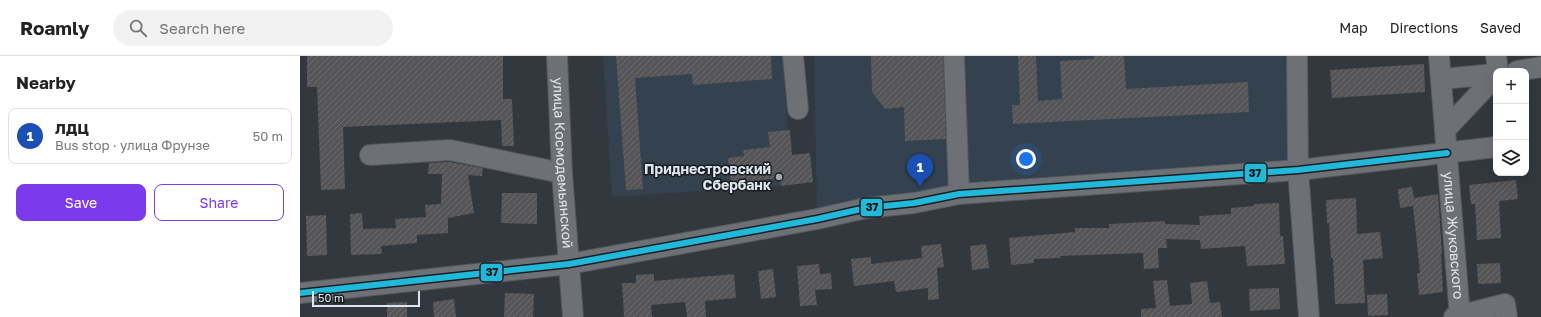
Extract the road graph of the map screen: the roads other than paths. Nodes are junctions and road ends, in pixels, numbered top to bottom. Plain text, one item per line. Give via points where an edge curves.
1 (557, 56) edge
2 (792, 56) edge
3 (954, 56) edge
4 (1297, 56) edge
5 (1439, 56) edge
6 (1496, 56) edge
7 (1541, 67) edge
8 (1498, 68) edge
9 (1529, 69) edge
10 (1493, 75) edge
11 (1493, 78) edge
12 (1441, 79) junction
13 (798, 109) dead end
14 (1446, 130) junction
15 (1493, 147) edge
16 (1447, 153) junction
17 (370, 155) dead end
18 (1298, 170) junction
19 (562, 173) junction
20 (959, 194) junction
21 (569, 264) junction
22 (300, 293) edge
23 (573, 317) edge
24 (1309, 317) edge
25 (1458, 317) edge
26 (1507, 317) edge

1 - 19 street, улица Космодемьянской
2 - 13 street
3 - 20 street
4 - 18 street
5 - 12 street, улица Жуковского
6 - 8 street
7 - 9 street
10 - 12 street
11 - 14 street
12 - 14 street, улица Жуковского
14 - 16 street, улица Жуковского
15 - 16 street
16 - 18 street
16 - 25 street, улица Жуковского
17 - 19 street via 450,150
18 - 20 street
18 - 24 street
19 - 21 street, улица Космодемьянской
20 - 21 street via 914,203 866,208
21 - 22 street
21 - 23 street, улица Космодемьянской
25 - 26 street via 1506,304

